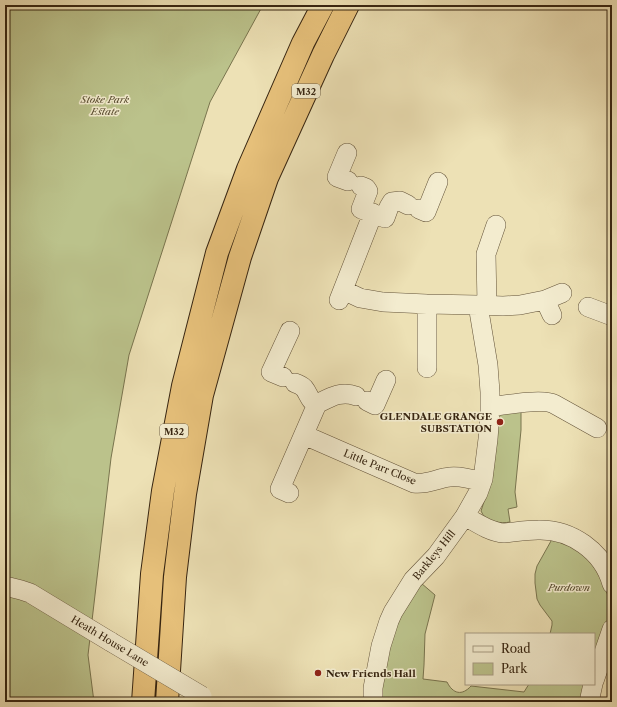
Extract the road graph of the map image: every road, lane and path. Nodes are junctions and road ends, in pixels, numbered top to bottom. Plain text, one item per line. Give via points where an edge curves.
1 (323, 5) edge
2 (348, 5) edge
3 (347, 153) dead end
4 (438, 182) dead end
5 (373, 213) junction
6 (496, 225) dead end
7 (553, 303) dead end
8 (427, 304) junction
9 (483, 305) junction
10 (588, 307) dead end
11 (612, 316) edge
12 (290, 331) dead end
13 (427, 368) dead end
14 (386, 380) dead end
15 (317, 404) junction
16 (490, 407) junction
17 (598, 428) dead end
18 (304, 435) junction
19 (482, 482) junction
20 (289, 493) dead end
21 (465, 516) junction
22 (607, 561) edge
23 (612, 584) edge
24 (5, 586) edge
25 (612, 629) edge
26 (595, 678) edge
27 (593, 685) edge
28 (207, 699) edge
29 (143, 702) edge
30 (167, 702) edge
31 (373, 702) edge
32 (589, 702) edge

1 - 29 highway, M32 via 303,43 248,169 217,252 183,386 162,491 152,574
2 - 30 highway, M32 via 267,178 240,257 202,395 174,576
3 - 5 street via 337,177 366,188
4 - 5 street via 426,212 396,201 389,207
5 - 8 street via 341,295
6 - 9 street, Barkleys Hill via 486,254
7 - 9 street
8 - 9 street
8 - 13 street
9 - 16 street, Barkleys Hill
10 - 11 street
12 - 15 street via 271,372 302,387 312,402
14 - 15 street via 375,405 346,394
15 - 18 street
16 - 17 street via 549,402
16 - 19 street, Barkleys Hill
18 - 19 street, Little Parr Close via 414,483 424,484 451,477
18 - 20 street via 280,489
19 - 21 street, Barkleys Hill
21 - 22 street via 498,532 539,529 565,534 580,541
21 - 31 street, Barkleys Hill via 436,556 413,580 393,612 381,646
22 - 23 street
24 - 28 street, Heath House Lane, bridge via 30,594
25 - 26 street
27 - 32 street

